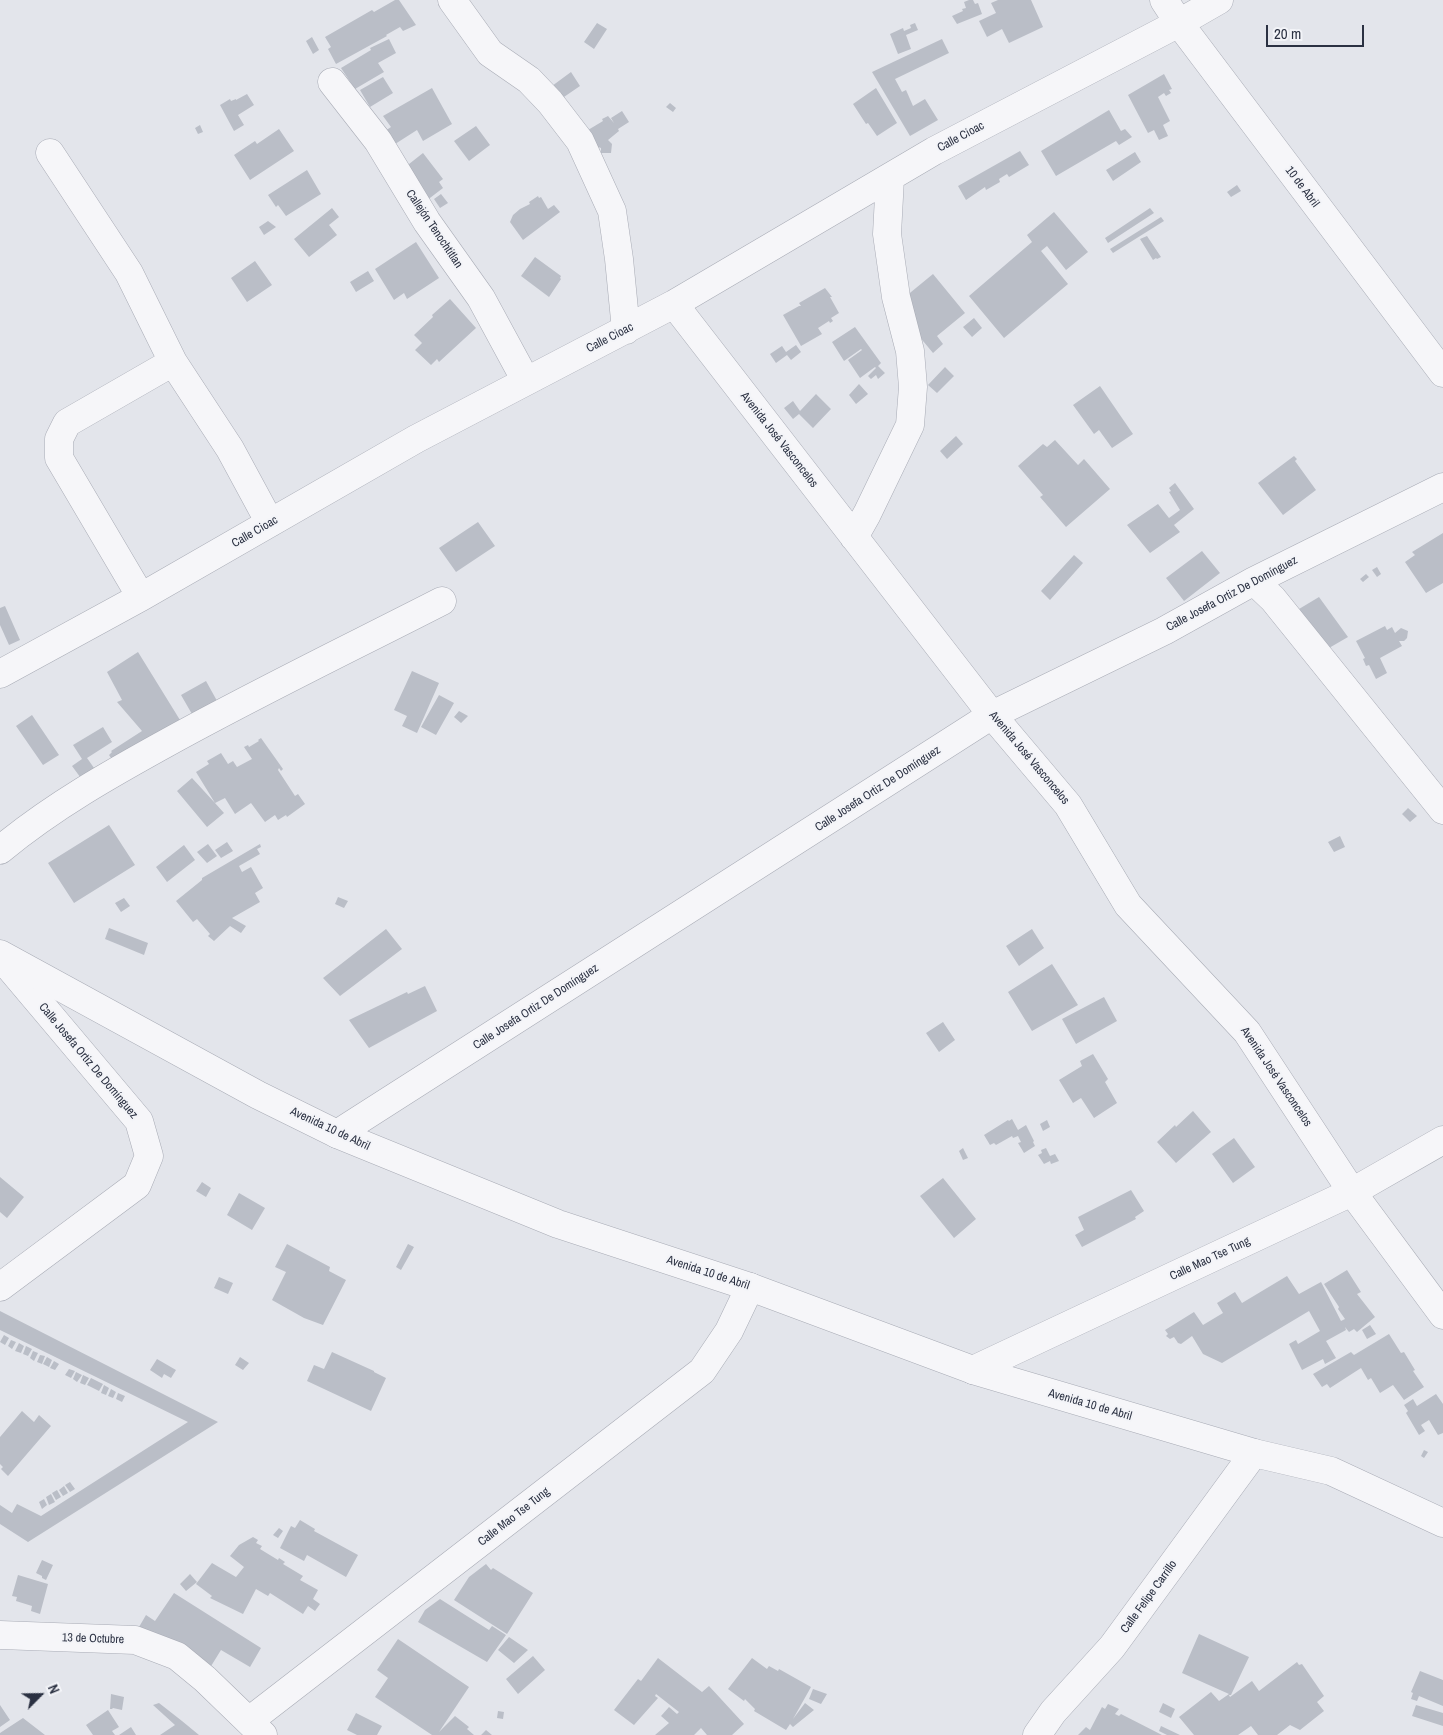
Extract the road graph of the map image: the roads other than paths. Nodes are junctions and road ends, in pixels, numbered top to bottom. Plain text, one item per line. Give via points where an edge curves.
1 (452, 0) edge
2 (1164, 0) edge
3 (1219, 0) edge
4 (1179, 23) junction
5 (332, 82) dead end
6 (50, 153) dead end
7 (890, 178) junction
8 (674, 304) junction
9 (626, 330) junction
10 (173, 362) junction
11 (1443, 373) edge
12 (526, 381) junction
13 (1443, 487) edge
14 (270, 523) junction
15 (854, 537) junction
16 (1254, 581) junction
17 (141, 597) junction
18 (442, 601) dead end
19 (0, 674) edge
20 (992, 715) junction
21 (1443, 810) edge
22 (0, 850) edge
23 (0, 955) edge
24 (337, 1134) junction
25 (1443, 1140) edge
26 (1352, 1192) junction
27 (0, 1287) edge
28 (750, 1288) junction
29 (1443, 1314) edge
30 (973, 1370) junction
31 (1254, 1453) junction
32 (1443, 1524) edge
33 (1, 1636) edge
34 (256, 1728) edge
35 (1037, 1735) edge

1 - 9 street via 490,52 529,80 580,142 612,211
2 - 4 street, 10 de Abril
3 - 4 street, Calle Cioac
4 - 7 street, Calle Cioac via 943,146
4 - 11 street, 10 de Abril
5 - 12 street, Callejón Tenochtitlan via 378,141 427,222 481,298
6 - 10 street via 129,274
7 - 8 street, Calle Cioac
7 - 15 street via 887,234 896,297 910,351 913,388 910,424
8 - 9 street, Calle Cioac
8 - 15 street, Avenida José Vasconcelos
9 - 12 street, Calle Cioac
10 - 14 street via 230,449
10 - 17 street via 67,423 59,438 59,458
12 - 14 street, Calle Cioac via 416,439
13 - 16 street, Calle Josefa Ortiz De Domínguez
14 - 17 street, Calle Cioac
15 - 20 street, Avenida José Vasconcelos
16 - 20 street, Calle Josefa Ortiz De Domínguez via 1164,630
16 - 21 street via 1273,599
17 - 19 street, Calle Cioac
18 - 22 street via 211,718 95,782 29,825
20 - 24 street, Calle Josefa Ortiz De Domínguez
20 - 26 street, Avenida José Vasconcelos via 1068,804 1128,905 1247,1032
23 - 24 street, Avenida 10 de Abril via 258,1095
23 - 27 street, Calle Josefa Ortiz De Domínguez via 139,1121 149,1156 137,1185
24 - 28 street, Avenida 10 de Abril via 558,1224
25 - 26 street, Calle Mao Tse Tung
26 - 29 street, Avenida José Vasconcelos
26 - 30 street, Calle Mao Tse Tung
28 - 30 street, Avenida 10 de Abril
28 - 34 street, Calle Mao Tse Tung via 729,1331 702,1371
30 - 31 street, Avenida 10 de Abril
31 - 32 street, Avenida 10 de Abril via 1331,1471
31 - 35 street, Calle Felipe Carrillo via 1112,1647 1053,1712
33 - 34 street, 13 de Octubre via 135,1640 177,1656

